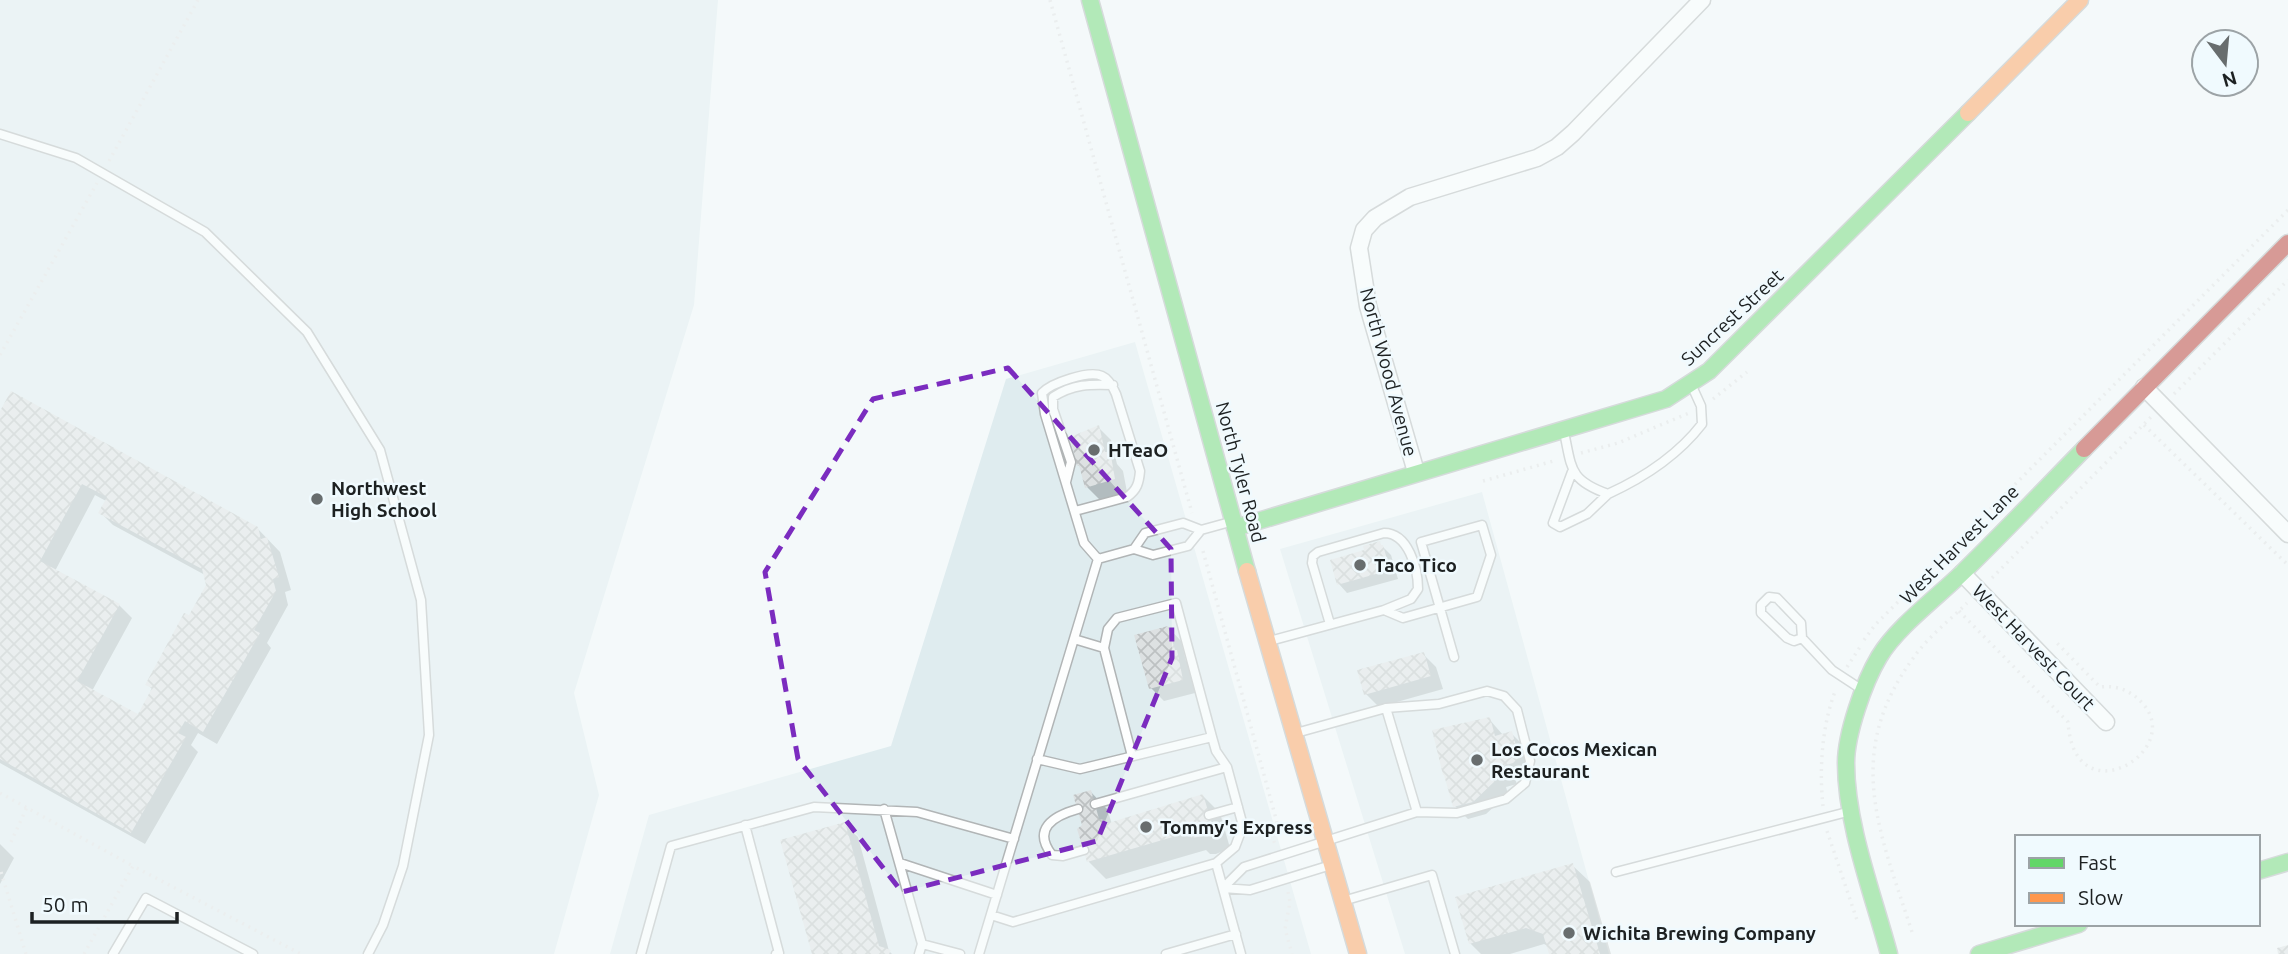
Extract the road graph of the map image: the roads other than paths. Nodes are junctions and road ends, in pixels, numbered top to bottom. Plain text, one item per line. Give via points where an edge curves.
1 (1090, 0) edge
2 (1702, 0) edge
3 (2080, 0) edge
4 (0, 134) edge
5 (2288, 243) edge
6 (1691, 384) junction
7 (2144, 387) junction
8 (1564, 430) junction
9 (1416, 472) junction
10 (1572, 472) junction
11 (1608, 494) junction
12 (1075, 511) junction
13 (1234, 524) junction
14 (1198, 530) junction
15 (2288, 534) edge
16 (1134, 549) junction
17 (1098, 559) junction
18 (1962, 573) junction
19 (1439, 607) junction
20 (1384, 610) junction
21 (1330, 624) junction
22 (1801, 638) junction
23 (1074, 639) junction
24 (1267, 642) junction
25 (1104, 648) junction
26 (1454, 657) dead end
27 (1864, 691) junction
28 (1386, 708) junction
29 (2106, 722) dead end
30 (1293, 734) junction
31 (1212, 737) junction
32 (1132, 756) junction
33 (1037, 759) junction
34 (1227, 767) junction
35 (1095, 804) dead end
36 (1238, 807) junction
37 (884, 809) junction
38 (1077, 809) dead end
39 (1851, 811) junction
40 (1417, 812) junction
41 (1209, 815) dead end
42 (745, 825) junction
43 (1014, 839) junction
44 (1325, 840) junction
45 (1084, 850) dead end
46 (2288, 862) edge
47 (900, 863) junction
48 (1216, 863) junction
49 (1333, 865) junction
50 (2260, 870) edge
51 (1616, 872) dead end
52 (1223, 888) junction
53 (997, 895) junction
54 (1343, 901) junction
55 (990, 915) junction
56 (2072, 926) edge
57 (1236, 934) junction
58 (922, 944) junction
59 (113, 954) edge
60 (253, 954) edge
61 (368, 954) edge
62 (640, 954) edge
63 (776, 954) edge
64 (919, 954) edge
65 (960, 954) edge
66 (979, 954) edge
67 (1166, 954) edge
68 (1241, 954) edge
69 (1358, 954) edge
70 (1455, 954) edge
71 (1889, 954) edge
72 (1979, 954) edge

1 - 13 street, North Tyler Road
2 - 9 street, North Wood Avenue via 1557,147 1537,158 1410,197 1364,230 1359,248 1368,306
3 - 6 street, Suncrest Street via 1810,272
4 - 61 lane via 76,158 205,232 307,332 380,450 421,600 429,735 403,866
5 - 7 street, West Harvest Lane
6 - 8 street, Suncrest Street via 1666,399
6 - 11 lane via 1701,406 1702,424 1687,444 1632,484
7 - 15 street
7 - 18 street, West Harvest Lane
8 - 9 street, Suncrest Street
8 - 10 lane
9 - 13 street, Suncrest Street
10 - 11 lane via 1588,487
10 - 11 lane via 1553,523 1560,527 1587,514
12 - 12 lane via 1128,497 1139,482 1140,471 1113,385 1091,373 1049,385 1042,393
12 - 17 lane via 1084,543
13 - 14 lane
13 - 24 street, North Tyler Road
14 - 16 lane via 1188,546 1153,555
14 - 16 lane via 1183,523 1145,533
16 - 17 lane
17 - 23 lane
18 - 27 street, West Harvest Lane via 1886,648
18 - 29 street, West Harvest Court
19 - 19 lane via 1477,597 1491,555 1482,526 1421,542
19 - 20 lane via 1404,618
19 - 26 lane
20 - 21 lane
20 - 21 lane via 1410,599 1418,589 1407,546 1392,533 1313,556
21 - 24 lane
22 - 22 lane via 1787,638 1760,612 1769,597 1777,598 1801,623
22 - 27 lane via 1832,670
23 - 25 lane
23 - 33 lane
24 - 30 street, North Tyler Road
25 - 31 lane via 1108,629 1117,618 1177,603
25 - 32 lane
27 - 39 street, West Harvest Lane via 1852,721 1846,760
28 - 30 lane
28 - 40 lane
28 - 40 lane via 1439,704 1487,691 1504,696 1517,710 1530,761 1525,783 1506,799 1457,813
30 - 44 street, North Tyler Road
31 - 32 lane
31 - 34 lane
32 - 33 lane via 1080,769
33 - 43 lane
34 - 35 lane
34 - 36 lane
36 - 41 lane
36 - 48 lane via 1243,827 1235,846
37 - 42 lane via 814,807
37 - 43 lane via 917,812
37 - 47 lane
38 - 45 lane via 1051,821 1044,830 1044,844 1052,855
39 - 51 lane
39 - 71 street, West Harvest Lane
40 - 44 lane
42 - 62 lane via 671,846
42 - 63 lane
43 - 53 lane
44 - 49 street, North Tyler Road
44 - 52 lane via 1244,867
46 - 50 street
47 - 53 lane
47 - 58 lane
48 - 52 lane
48 - 55 lane via 1013,922
49 - 52 lane via 1250,890
49 - 54 street, North Tyler Road
52 - 57 lane
53 - 55 lane
54 - 69 street, North Tyler Road
54 - 70 lane via 1432,875
55 - 66 lane
56 - 72 street
57 - 67 lane
57 - 68 lane
58 - 64 lane
58 - 65 lane
59 - 60 lane via 146,898

